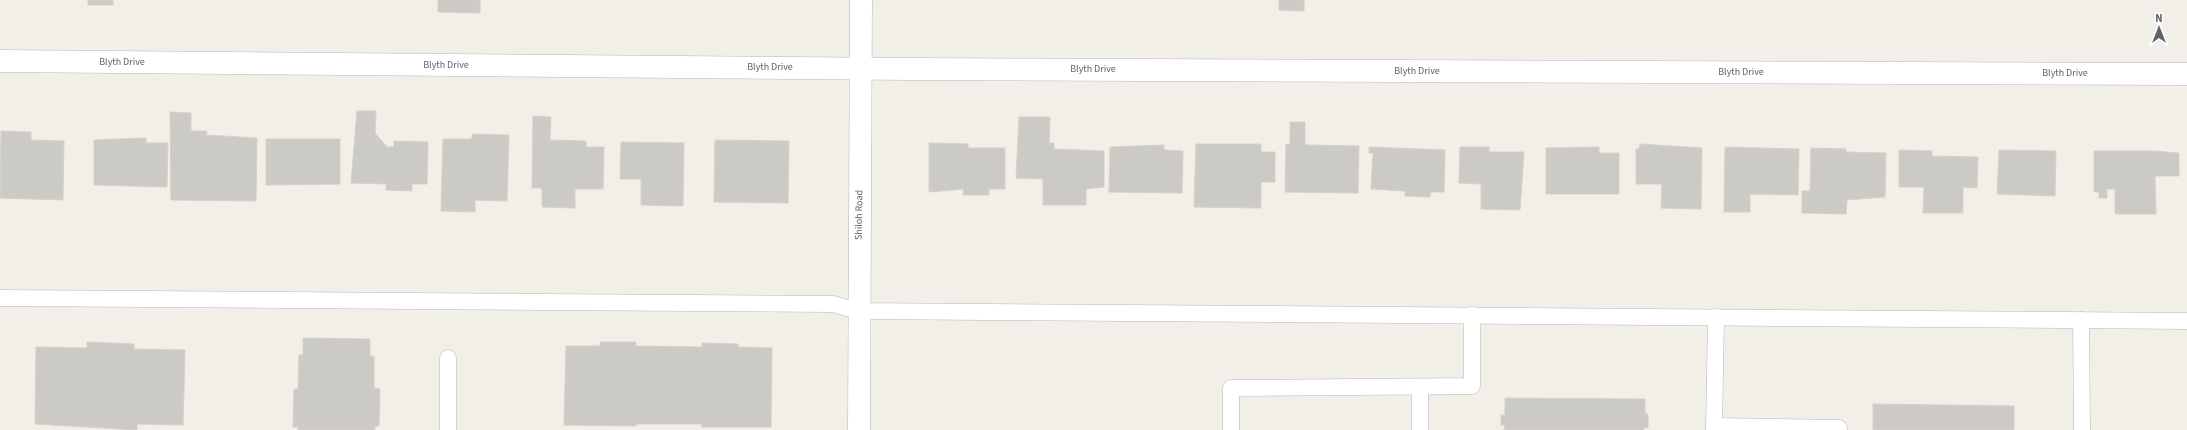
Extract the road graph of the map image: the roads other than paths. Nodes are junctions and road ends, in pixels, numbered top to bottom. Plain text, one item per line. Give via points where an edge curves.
1 (861, 0) edge
2 (0, 61) edge
3 (861, 68) junction
4 (2187, 74) edge
5 (0, 298) edge
6 (858, 311) junction
7 (1472, 316) junction
8 (1716, 317) junction
9 (2081, 320) junction
10 (2187, 321) edge
11 (448, 358) dead end
12 (1420, 387) junction
13 (1714, 428) edge
14 (1839, 428) dead end
15 (448, 430) edge
16 (859, 430) edge
17 (1231, 430) edge
18 (1420, 430) edge
19 (2082, 430) edge

1 - 3 street, Shiloh Road
2 - 3 street, Blyth Drive
3 - 4 street, Blyth Drive
3 - 6 street, Shiloh Road
5 - 6 lane via 833,304
6 - 7 lane
6 - 16 street, Shiloh Road
7 - 8 lane
7 - 12 lane via 1472,386
8 - 9 lane
8 - 13 lane
9 - 10 lane
9 - 19 lane
11 - 15 lane
12 - 17 lane via 1231,388
12 - 18 lane
13 - 14 lane

